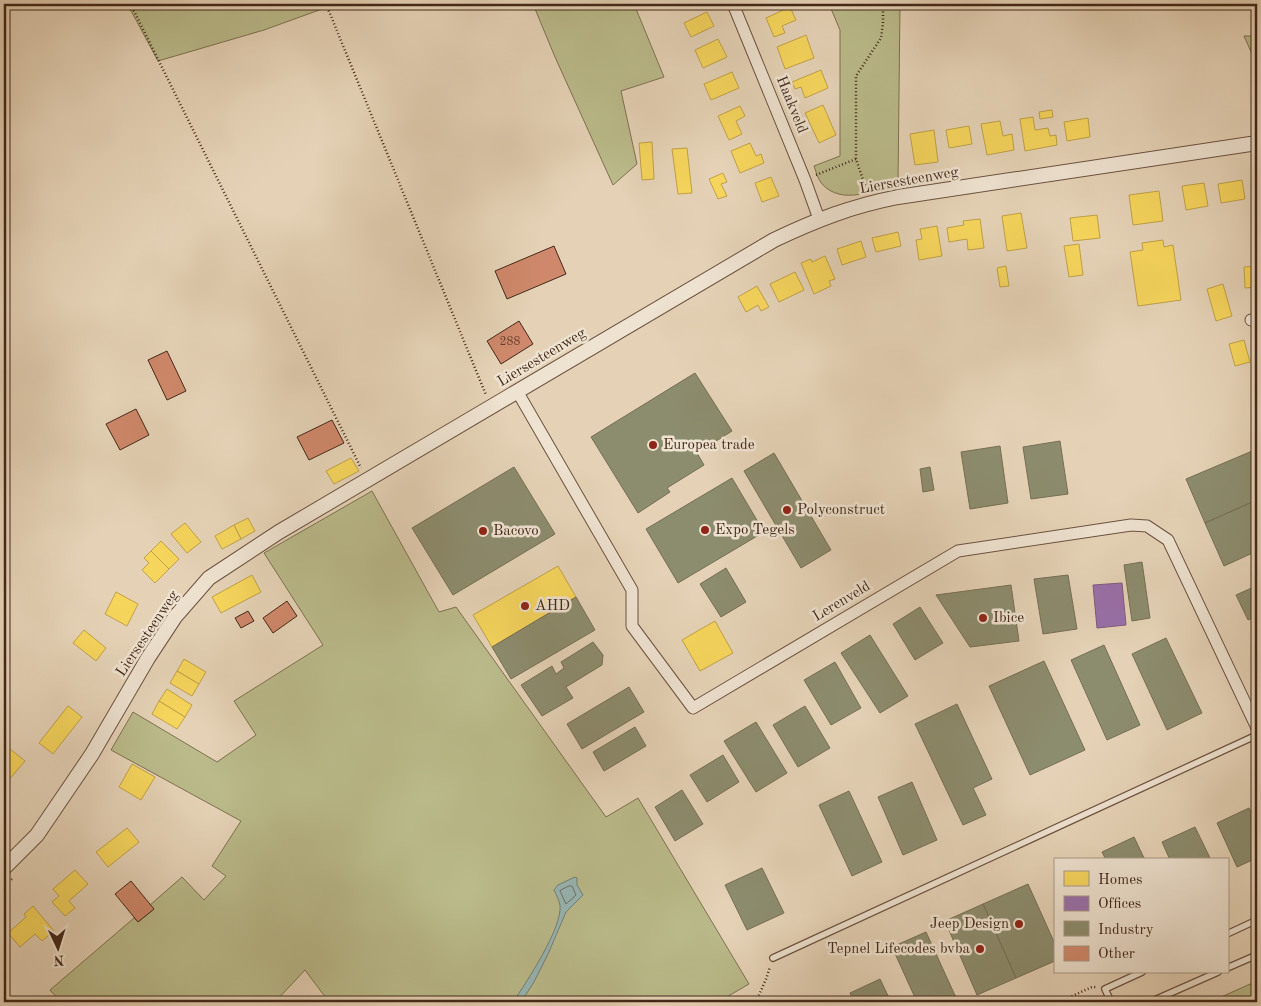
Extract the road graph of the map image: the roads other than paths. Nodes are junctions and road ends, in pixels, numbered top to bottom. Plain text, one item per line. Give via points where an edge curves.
1 (733, 4) edge
2 (1257, 143) edge
3 (819, 219) junction
4 (517, 391) junction
5 (1257, 728) edge
6 (1257, 735) edge
7 (4, 868) edge
8 (1257, 920) edge
9 (1228, 934) edge
10 (1257, 955) edge
11 (772, 958) road end
12 (1228, 968) edge
13 (1138, 974) edge
14 (1213, 974) edge
15 (1112, 1002) edge
16 (1150, 1002) edge

1 - 3 street, Haakveld
2 - 3 street, Liersesteenweg via 898,197
3 - 4 street, Liersesteenweg via 774,240
4 - 5 street, Lerenveld via 632,590 632,626 693,708 958,551 1147,526 1168,540
4 - 7 street, Liersesteenweg via 279,532 209,578 175,617 92,754 37,835
6 - 11 lane
8 - 9 lane
10 - 12 lane
13 - 15 lane via 1106,989
14 - 16 lane

